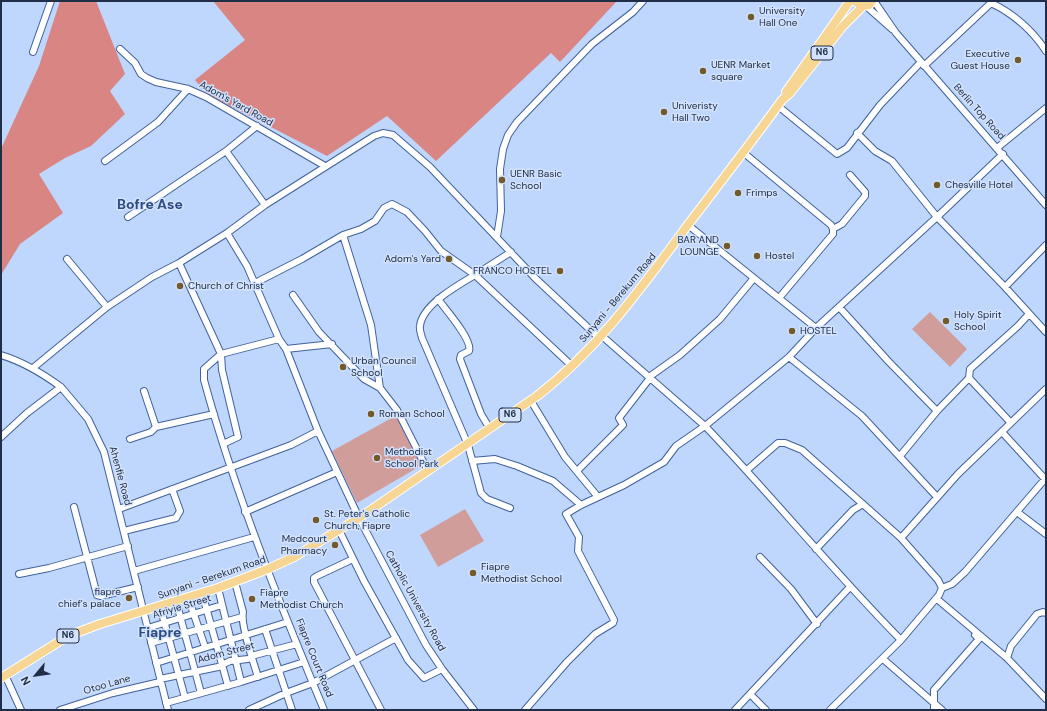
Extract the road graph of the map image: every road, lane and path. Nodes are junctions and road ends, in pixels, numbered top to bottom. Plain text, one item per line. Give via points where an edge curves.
1 (51, 1) edge
2 (643, 1) edge
3 (850, 1) edge
4 (854, 1) edge
5 (991, 2) edge
6 (869, 4) edge
7 (846, 5) edge
8 (896, 33) junction
9 (120, 48) dead end
10 (1046, 51) edge
11 (33, 52) dead end
12 (923, 64) junction
13 (188, 89) junction
14 (780, 104) junction
15 (1046, 108) edge
16 (257, 126) junction
17 (857, 133) junction
18 (997, 148) junction
19 (226, 151) junction
20 (744, 153) junction
21 (1003, 154) junction
22 (105, 161) dead end
23 (325, 166) junction
24 (850, 175) dead end
25 (265, 205) junction
26 (1046, 205) edge
27 (128, 217) dead end
28 (937, 217) junction
29 (688, 225) junction
30 (834, 229) junction
31 (227, 233) junction
32 (343, 234) junction
33 (497, 237) junction
34 (1046, 245) edge
35 (511, 252) junction
36 (67, 259) dead end
37 (179, 263) junction
38 (475, 275) junction
39 (754, 278) junction
40 (255, 283) junction
41 (1005, 287) junction
42 (293, 295) dead end
43 (779, 298) junction
44 (438, 300) junction
45 (107, 307) junction
46 (839, 307) junction
47 (1029, 314) junction
48 (816, 328) junction
49 (1046, 332) edge
50 (601, 337) junction
51 (279, 339) junction
52 (332, 344) junction
53 (286, 349) junction
54 (221, 354) junction
55 (1, 356) edge
56 (788, 357) junction
57 (572, 366) junction
58 (32, 368) junction
59 (650, 378) junction
60 (969, 378) junction
61 (61, 387) junction
62 (380, 388) junction
63 (1046, 389) edge
64 (144, 391) dead end
65 (530, 401) junction
66 (937, 411) junction
67 (214, 414) junction
68 (1011, 423) junction
69 (705, 426) junction
70 (156, 427) junction
71 (490, 429) junction
72 (318, 431) junction
73 (1002, 432) junction
74 (1, 437) edge
75 (130, 439) dead end
76 (223, 444) junction
77 (468, 444) junction
78 (900, 456) junction
79 (472, 462) junction
80 (230, 467) junction
81 (747, 470) junction
82 (428, 471) junction
83 (577, 471) junction
84 (337, 472) junction
85 (172, 489) junction
86 (598, 497) junction
87 (937, 497) junction
88 (863, 504) junction
89 (581, 505) junction
90 (74, 507) dead end
91 (510, 508) dead end
92 (119, 509) junction
93 (245, 512) junction
94 (1017, 512) junction
95 (359, 518) junction
96 (339, 530) junction
97 (124, 531) junction
98 (1046, 534) edge
99 (254, 537) junction
100 (901, 538) junction
101 (128, 546) junction
102 (816, 549) junction
103 (760, 557) dead end
104 (86, 558) junction
105 (353, 558) junction
106 (268, 570) junction
107 (134, 571) junction
108 (20, 574) dead end
109 (235, 582) junction
110 (138, 588) junction
111 (218, 588) junction
112 (850, 588) junction
113 (942, 588) junction
114 (202, 593) junction
115 (188, 597) junction
116 (937, 599) junction
117 (176, 601) junction
118 (222, 605) junction
119 (160, 606) junction
120 (207, 610) junction
121 (144, 611) junction
122 (193, 614) junction
123 (1046, 614) edge
124 (242, 617) junction
125 (180, 618) junction
126 (226, 622) junction
127 (288, 622) junction
128 (165, 623) junction
129 (817, 624) junction
130 (212, 626) junction
131 (148, 628) junction
132 (265, 629) junction
133 (198, 630) junction
134 (184, 634) junction
135 (246, 634) junction
136 (169, 638) junction
137 (396, 638) junction
138 (230, 639) junction
139 (901, 640) junction
140 (217, 643) junction
141 (151, 644) junction
142 (297, 644) junction
143 (205, 647) junction
144 (272, 650) junction
145 (189, 652) junction
146 (174, 657) junction
147 (252, 657) junction
148 (1007, 658) junction
149 (883, 659) junction
150 (236, 660) junction
151 (354, 660) junction
152 (156, 662) junction
153 (304, 662) junction
154 (223, 664) junction
155 (442, 669) junction
156 (279, 671) junction
157 (195, 672) junction
158 (179, 675) junction
159 (3, 676) edge
160 (258, 677) junction
161 (160, 681) junction
162 (241, 682) junction
163 (313, 683) junction
164 (228, 686) junction
165 (286, 693) junction
166 (201, 694) junction
167 (750, 694) junction
168 (185, 698) junction
169 (1046, 699) edge
170 (934, 702) junction
171 (166, 703) junction
172 (22, 710) edge
173 (60, 710) edge
174 (168, 710) edge
175 (250, 710) edge
176 (292, 710) edge
177 (324, 710) edge
178 (381, 710) edge
179 (474, 710) edge
180 (525, 710) edge
181 (735, 710) edge
182 (766, 710) edge
183 (830, 710) edge
184 (934, 710) edge
185 (942, 710) edge

1 - 11 street
2 - 33 street via 592,44 517,122 508,135 500,169 501,211
3 - 7 main road, Sunyani - Berekum Road / N6
4 - 6 main road
5 - 10 street via 1025,26
5 - 12 street
6 - 8 street
6 - 8 street
6 - 14 main road, Sunyani - Berekum Road / N6 via 843,26
7 - 14 main road, Sunyani - Berekum Road / N6 via 804,64
8 - 12 street, Berlin Top Road
9 - 13 street, Adom's Yard Road via 147,78
12 - 17 street via 880,105
12 - 18 street, Berlin Top Road
13 - 16 street, Adom's Yard Road
13 - 22 street via 158,122
14 - 17 street via 837,154 846,148
14 - 20 main road, Sunyani - Berekum Road / N6
15 - 18 street
16 - 19 street
16 - 23 street, Adom's Yard Road
17 - 28 street via 875,151 892,161
18 - 21 street, Berlin Top Road
19 - 25 street
19 - 27 street
20 - 29 main road, Sunyani - Berekum Road / N6
20 - 30 street
21 - 26 street, Berlin Top Road
21 - 28 street
23 - 25 street
23 - 33 street via 374,136 383,133 393,135 430,167
24 - 30 street via 865,192 865,196 842,224
25 - 31 street
28 - 41 street
28 - 46 street
29 - 39 street
29 - 50 main road, Sunyani - Berekum Road / N6 via 643,287
30 - 43 street via 833,234
31 - 37 street
31 - 40 street, Catholic University Road
32 - 38 street via 361,229 375,221 384,208 392,204 407,212 441,251
32 - 40 street
32 - 62 street via 371,326
33 - 35 street
34 - 41 street
35 - 38 street
35 - 50 street via 535,278
36 - 45 street
37 - 45 street via 152,277
37 - 54 street
38 - 44 street
38 - 57 street
39 - 43 street
39 - 59 street via 720,319
40 - 51 street, Catholic University Road
41 - 47 street
42 - 52 street via 311,323
43 - 48 street
44 - 71 street via 455,320 470,345 469,351 461,355 460,359 481,414
44 - 77 street via 423,316 420,326 422,338
45 - 58 street
46 - 48 street
46 - 66 street via 888,362
47 - 49 street
47 - 60 street via 970,369
48 - 56 street
50 - 57 main road, Sunyani - Berekum Road / N6
50 - 59 street
51 - 53 street, Catholic University Road
51 - 54 street
52 - 53 street
52 - 62 street via 364,379
53 - 72 street, Catholic University Road
54 - 67 street, Fiapre Court Road via 204,369 204,380
54 - 76 street via 222,370 238,437
55 - 58 street, Ahenfie Road
56 - 69 street
56 - 78 street via 862,416
57 - 65 main road, Sunyani - Berekum Road / N6 via 554,384
58 - 61 street, Ahenfie Road
59 - 69 street
59 - 83 street via 619,418 623,425
60 - 66 street
60 - 68 street
61 - 74 street
61 - 92 street, Ahenfie Road via 88,419 104,452
62 - 82 street via 397,410
63 - 68 street
64 - 70 street
65 - 71 main road, Sunyani - Berekum Road / N6
65 - 83 street via 565,457
66 - 78 street
67 - 70 street
67 - 76 street, Fiapre Court Road
68 - 73 street
69 - 81 street
69 - 86 street via 676,446 664,462
70 - 75 street via 151,432
71 - 77 main road, Sunyani - Berekum Road / N6
72 - 80 street via 291,445
72 - 84 street, Catholic University Road
73 - 87 street
73 - 94 street via 1045,479
76 - 80 street, Fiapre Court Road
77 - 79 street
77 - 82 main road, Sunyani - Berekum Road / N6
78 - 87 street
79 - 89 street via 495,459 517,466 553,481
79 - 91 street via 481,493 487,499
80 - 85 street
80 - 93 street, Fiapre Court Road
81 - 88 street via 772,447 778,443 785,444 802,450
81 - 102 street
82 - 95 main road, Sunyani - Berekum Road / N6
83 - 86 street
84 - 93 street
84 - 95 street, Catholic University Road
85 - 92 street
85 - 97 street via 180,511 176,518
86 - 89 street
87 - 100 street
88 - 100 street
88 - 102 street via 853,510
89 - 180 street via 566,514 579,537 578,552 614,620 594,634
90 - 104 street
92 - 97 street, Ahenfie Road
93 - 99 street, Fiapre Court Road
94 - 98 street
94 - 113 street via 965,572 952,584
95 - 96 main road, Sunyani - Berekum Road / N6
95 - 155 street, Catholic University Road via 426,645
96 - 105 street
96 - 106 main road, Sunyani - Berekum Road / N6
97 - 101 street, Ahenfie Road
99 - 106 street, Fiapre Court Road
99 - 107 street
100 - 113 street via 933,572
101 - 104 street
101 - 107 street, Ahenfie Road
102 - 112 street
103 - 129 street via 792,589
104 - 108 street
104 - 110 street via 99,596
105 - 137 street
105 - 151 street via 317,576 314,582
106 - 109 main road, Sunyani - Berekum Road / N6
106 - 127 street, Fiapre Court Road
107 - 110 street, Ahenfie Road
109 - 111 main road, Sunyani - Berekum Road / N6
109 - 124 street
110 - 121 street, Ahenfie Road
111 - 114 main road, Sunyani - Berekum Road / N6
111 - 118 street
112 - 129 street
112 - 139 street
113 - 116 street
114 - 115 main road, Sunyani - Berekum Road / N6
114 - 120 street
115 - 117 main road, Sunyani - Berekum Road / N6
115 - 122 street
116 - 139 street
116 - 148 street
116 - 170 street via 979,639 939,682 934,690
117 - 119 main road, Sunyani - Berekum Road / N6
117 - 125 street
118 - 120 street, Afriyie Street
118 - 126 street
119 - 121 main road, Sunyani - Berekum Road / N6
119 - 128 street
120 - 122 street, Afriyie Street
120 - 130 street
121 - 131 street, Ahenfie Road
121 - 159 main road, Sunyani - Berekum Road / N6 via 68,636
122 - 125 street, Afriyie Street
122 - 133 street
123 - 148 street via 1037,614 1011,646
124 - 126 street
124 - 135 street
125 - 128 street, Afriyie Street
125 - 134 street
126 - 130 street
126 - 138 street
127 - 132 street
127 - 142 street, Fiapre Court Road
128 - 131 street, Afriyie Street
128 - 136 street
129 - 167 street
130 - 133 street
130 - 140 street
131 - 141 street, Ahenfie Road
132 - 135 street
132 - 144 street
133 - 134 street
133 - 143 street
134 - 136 street
134 - 145 street
135 - 138 street
135 - 147 street
136 - 141 street
136 - 146 street
137 - 151 street
137 - 155 street via 408,660 424,678
138 - 140 street
138 - 150 street
139 - 149 street
140 - 143 street
140 - 154 street
141 - 152 street, Ahenfie Road
142 - 144 street, Adom Street
142 - 153 street, Fiapre Court Road
143 - 145 street
144 - 147 street, Adom Street
144 - 156 street
145 - 146 street
145 - 157 street
146 - 152 street
146 - 158 street
147 - 150 street, Adom Street
147 - 160 street
148 - 169 street
149 - 170 street
149 - 183 street
150 - 154 street, Adom Street
150 - 162 street
151 - 163 street
151 - 178 street
152 - 161 street, Ahenfie Road
153 - 156 street
153 - 163 street, Fiapre Court Road
154 - 157 street, Adom Street
154 - 164 street
155 - 179 street, Catholic University Road
156 - 160 street
156 - 165 street
157 - 158 street, Adom Street
157 - 166 street
158 - 161 street, Adom Street
158 - 168 street
159 - 172 street
160 - 162 street
161 - 171 street, Ahenfie Road
161 - 173 street, Otoo Lane
162 - 164 street
163 - 165 street
163 - 177 street, Fiapre Court Road
164 - 166 street
165 - 175 street
165 - 176 street
166 - 168 street
167 - 181 street
167 - 182 street
168 - 171 street
170 - 184 street
170 - 185 street
171 - 174 street, Ahenfie Road

